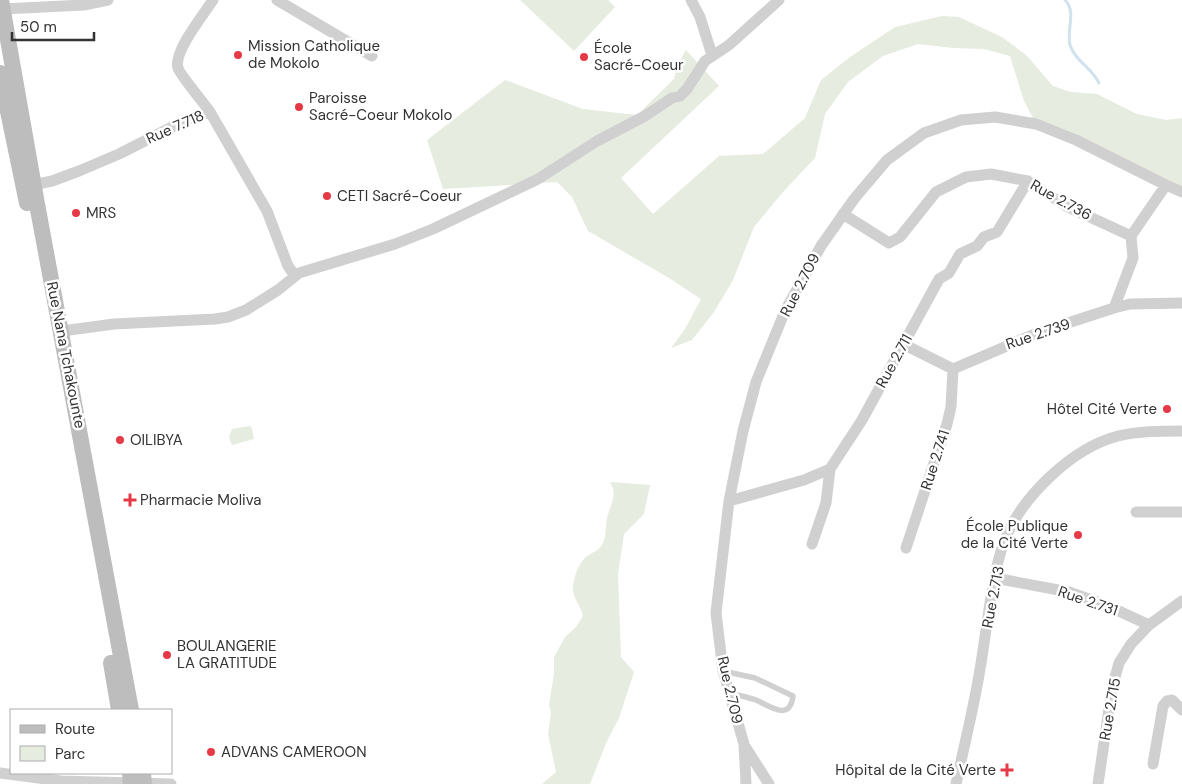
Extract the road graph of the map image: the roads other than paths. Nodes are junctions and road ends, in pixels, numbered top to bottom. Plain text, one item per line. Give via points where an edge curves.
1 (108, 0) edge
2 (213, 0) edge
3 (277, 0) edge
4 (691, 0) edge
5 (779, 0) edge
6 (2, 4) edge
7 (712, 55) junction
8 (372, 56) dead end
9 (0, 73) edge
10 (210, 112) junction
11 (1028, 181) junction
12 (1166, 185) junction
13 (29, 186) junction
14 (1182, 192) edge
15 (843, 214) junction
16 (1131, 236) junction
17 (295, 276) junction
18 (1182, 303) edge
19 (1114, 308) junction
20 (62, 331) junction
21 (902, 344) junction
22 (952, 370) junction
23 (1182, 431) edge
24 (830, 469) junction
25 (729, 501) junction
26 (1136, 512) dead end
27 (1182, 512) edge
28 (812, 544) dead end
29 (906, 548) dead end
30 (995, 578) junction
31 (1182, 601) edge
32 (1149, 625) junction
33 (724, 672) junction
34 (729, 693) junction
35 (119, 709) edge
36 (131, 709) edge
37 (1182, 710) edge
38 (744, 744) junction
39 (1153, 764) dead end
40 (0, 773) edge
41 (137, 780) edge
42 (171, 784) edge
43 (746, 784) edge
44 (768, 784) edge
45 (956, 784) edge
46 (1098, 784) edge

1 - 6 street via 84,5
2 - 10 street via 178,58 178,68
3 - 8 street
4 - 7 street
5 - 7 street via 729,45
6 - 13 main road, Rue Nana Tchakounte
7 - 17 street via 680,96 597,141 538,179 433,229
9 - 13 main road, Rue Nana Tchakounte
10 - 13 street, Rue 7.718 via 186,120 79,171
10 - 17 street, Rue 7.718 via 267,211
11 - 15 street, Rue 2.736 via 991,174 966,177 936,192 900,237 889,243
11 - 16 street, Rue 2.736 via 1066,206
11 - 21 street, Rue 2.711 via 997,232 960,254 949,273 939,279
12 - 14 street, Rue 2.709
12 - 15 street, Rue 2.709 via 1076,140 1036,124 995,117 961,120 924,133 887,160
12 - 16 street
13 - 20 main road, Rue Nana Tchakounte
13 - 35 main road, Rue Nana Tchakounte
15 - 25 street, Rue 2.709 via 785,311 756,382
16 - 19 street via 1133,258
17 - 20 street via 263,300 228,317 114,324
18 - 19 street, Rue 2.739 via 1130,304
19 - 22 street, Rue 2.739 via 1036,334
20 - 36 main road, Rue Nana Tchakounte
21 - 22 street
21 - 24 street, Rue 2.711 via 862,420
22 - 29 street, Rue 2.741 via 947,424
23 - 30 street, Rue 2.713 via 1143,431 1116,437 1070,460 1019,512 1004,541
24 - 25 street via 804,480
24 - 28 street via 826,503
25 - 33 street, Rue 2.709 via 716,613
26 - 27 street
30 - 32 street, Rue 2.731 via 1069,592
30 - 45 street, Rue 2.713 via 978,684
31 - 32 street, Rue 2.715
32 - 46 street, Rue 2.715 via 1119,663 1112,688
33 - 34 street, Rue 2.709
33 - 34 lane via 755,678 793,696 786,709 777,711 755,700
34 - 38 street, Rue 2.709
37 - 39 street via 1172,700 1163,706
38 - 43 street, Rue 2.709
38 - 44 street, Rue 2.709
40 - 41 street via 61,781
41 - 42 street

